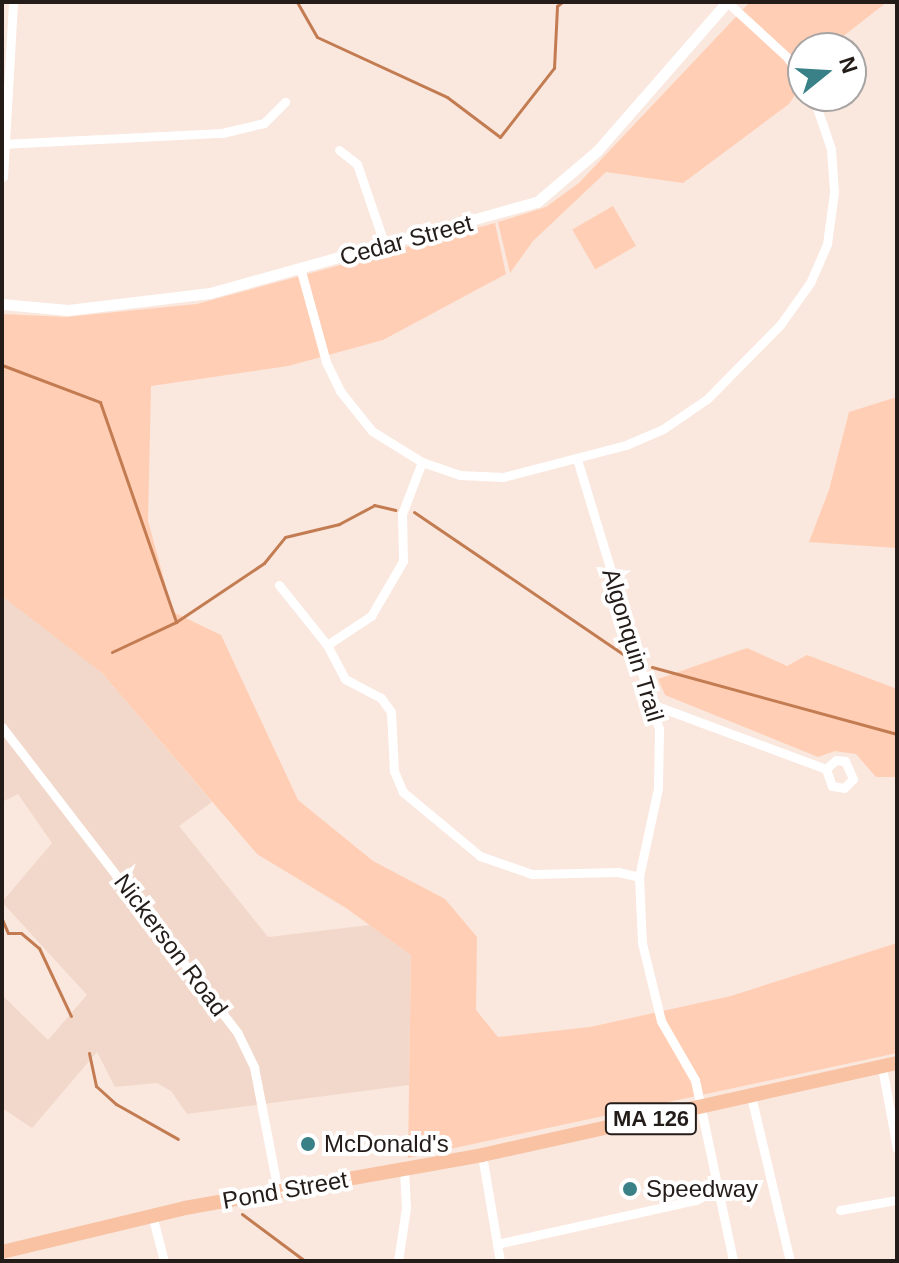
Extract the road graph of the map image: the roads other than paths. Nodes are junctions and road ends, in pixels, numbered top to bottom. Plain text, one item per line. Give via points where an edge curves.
1 (13, 2) edge
2 (727, 2) edge
3 (787, 57) edge
4 (285, 102) dead end
5 (818, 112) edge
6 (3, 144) edge
7 (339, 150) dead end
8 (3, 177) edge
9 (384, 243) junction
10 (301, 271) junction
11 (2, 304) edge
12 (577, 459) junction
13 (422, 462) junction
14 (279, 585) dead end
15 (327, 645) junction
16 (654, 705) junction
17 (2, 727) edge
18 (826, 769) dead end
19 (639, 877) junction
20 (889, 1065) edge
21 (751, 1096) junction
22 (702, 1107) junction
23 (897, 1149) edge
24 (482, 1155) junction
25 (404, 1169) junction
26 (718, 1189) junction
27 (278, 1192) junction
28 (897, 1200) edge
29 (840, 1210) dead end
30 (152, 1215) junction
31 (497, 1244) junction
32 (2, 1252) edge
33 (164, 1261) edge
34 (398, 1261) edge
35 (500, 1261) edge
36 (733, 1261) edge
37 (790, 1261) edge

1 - 6 street
2 - 3 street
2 - 9 street, Cedar Street via 597,151 548,196 487,219
4 - 6 street via 264,123 222,133
5 - 12 street via 831,149 833,213 821,261 798,301 753,353 683,417 648,437
6 - 8 street
7 - 9 street via 357,164
9 - 10 street, Cedar Street
10 - 11 street, Cedar Street via 137,305 68,310
10 - 13 street via 326,362 344,398 372,431
12 - 13 street via 522,476 482,478
12 - 16 street, Algonquin Trail
13 - 15 street via 402,514 404,552 397,578 371,616
14 - 15 street
15 - 19 street via 345,679 381,698 391,712 394,771 403,792 480,856 532,874 618,872
16 - 18 street
16 - 19 street, Algonquin Trail via 661,764
17 - 27 street, Nickerson Road via 238,1034 254,1067
19 - 22 street, Algonquin Trail via 642,943 661,1021 688,1065
20 - 21 main road, Pond Street / MA 126
20 - 23 street
21 - 22 main road, Pond Street / MA 126
21 - 37 street
22 - 24 main road, Pond Street / MA 126
22 - 26 street, Algonquin Trail
24 - 25 main road, Pond Street / MA 126
24 - 31 street
25 - 27 main road, Pond Street / MA 126
25 - 34 street via 406,1208
26 - 31 street via 696,1200
26 - 36 street, Algonquin Trail
27 - 30 main road, Pond Street / MA 126
28 - 29 street
30 - 32 main road, Pond Street / MA 126
30 - 33 street
31 - 35 street

